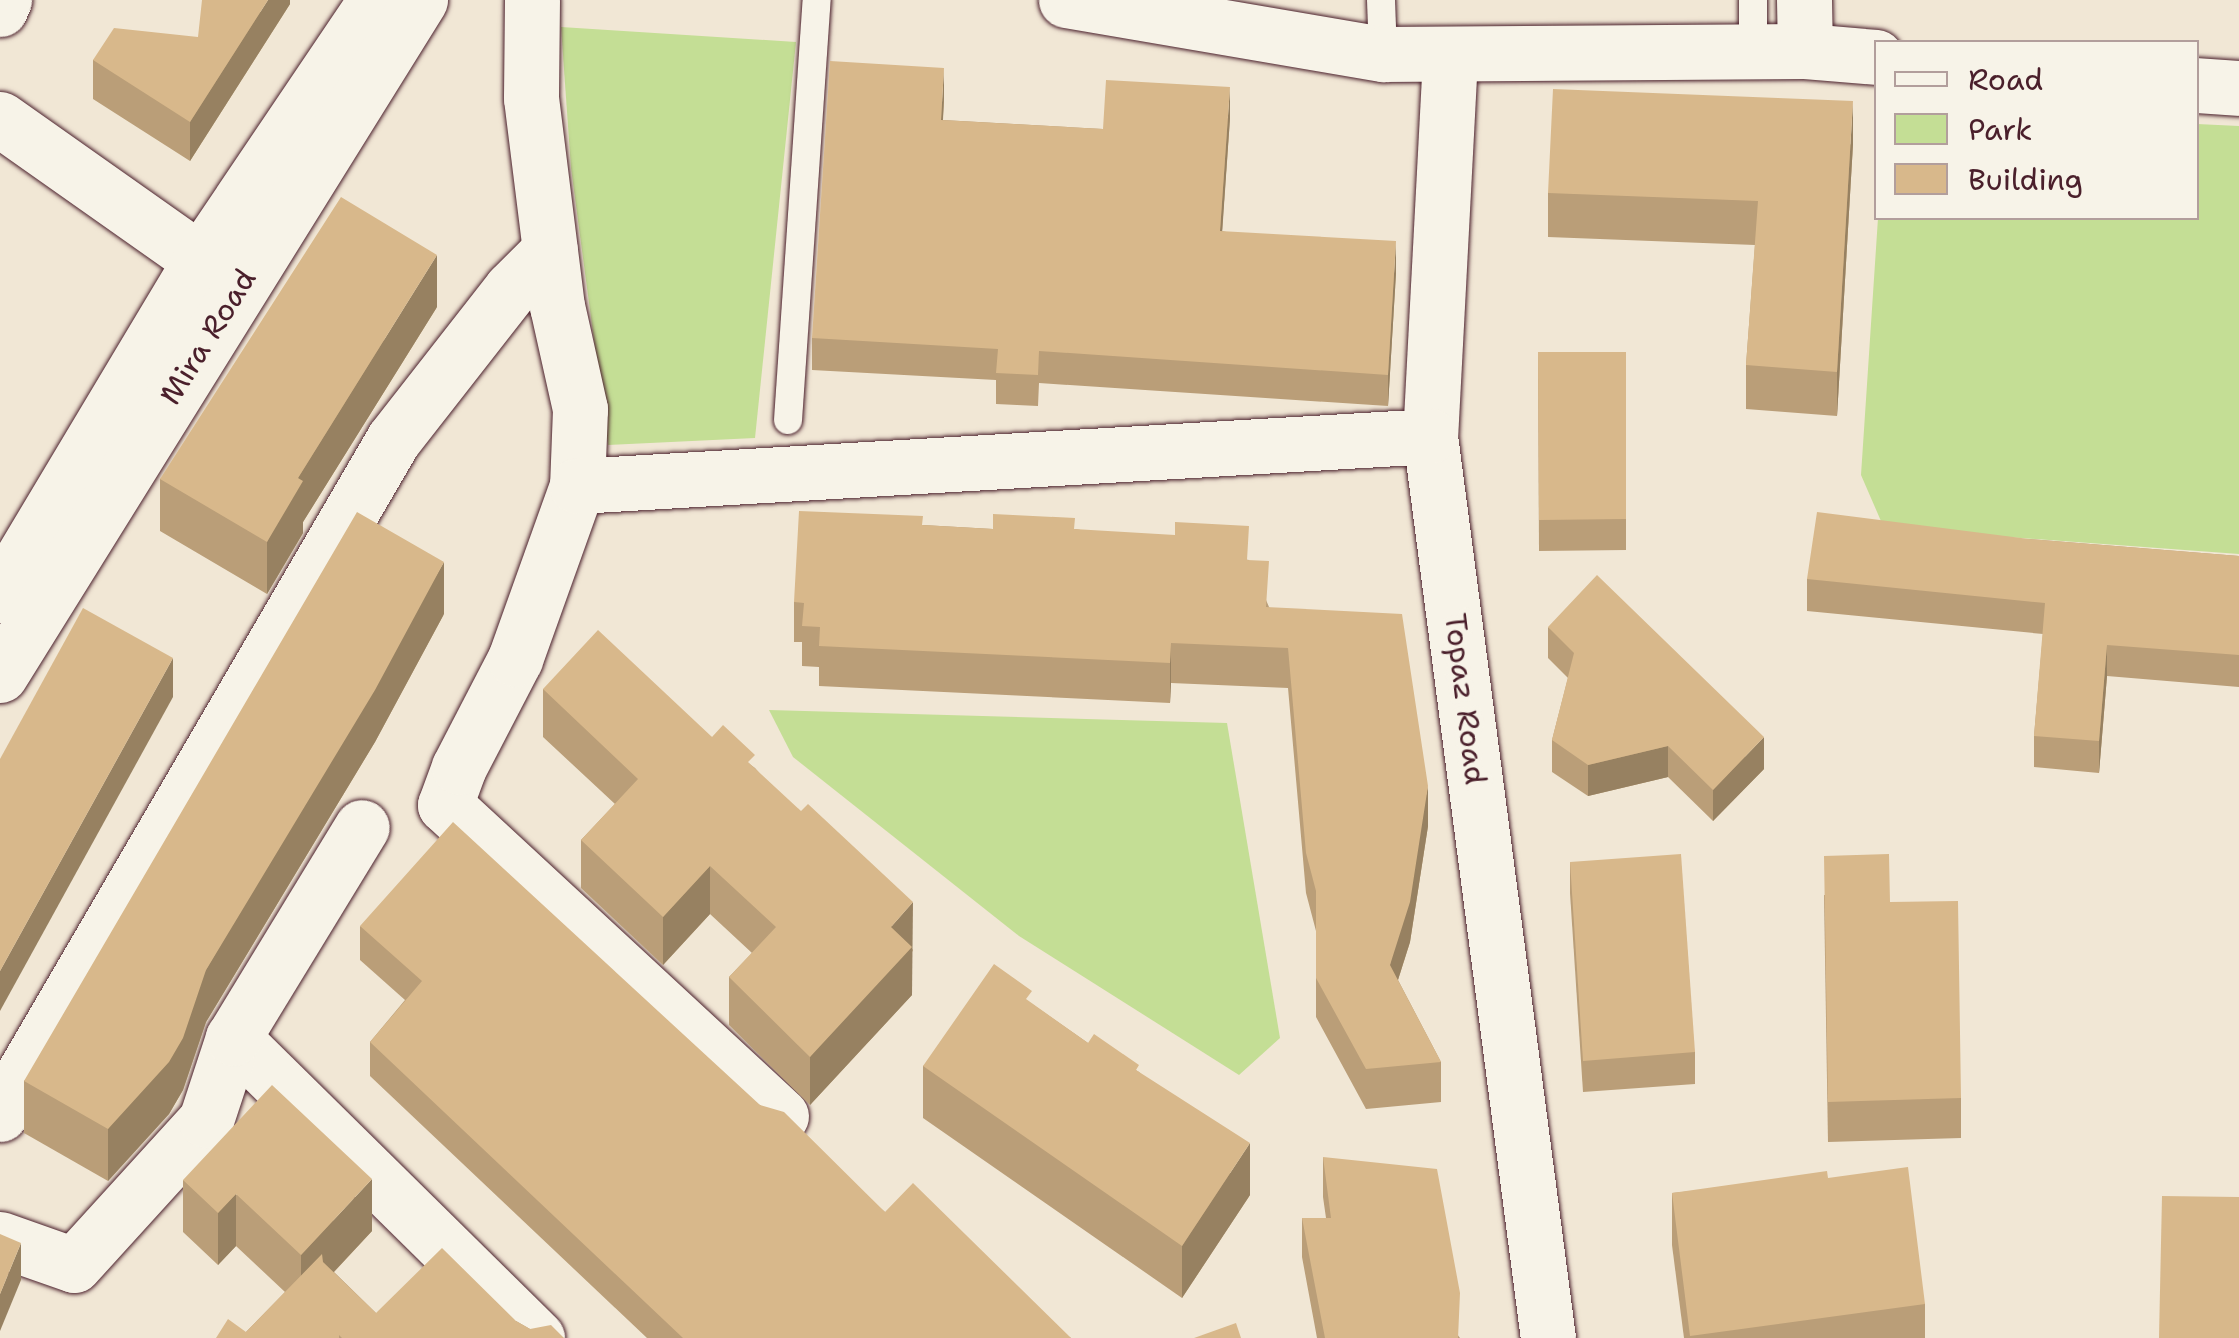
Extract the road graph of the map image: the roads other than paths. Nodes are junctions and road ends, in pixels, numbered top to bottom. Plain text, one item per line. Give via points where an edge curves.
1 (4, 0) edge
2 (376, 0) edge
3 (420, 0) edge
4 (532, 0) edge
5 (817, 0) edge
6 (1066, 0) edge
7 (1381, 0) edge
8 (0, 9) edge
9 (1778, 26) edge
10 (1383, 54) junction
11 (1874, 56) edge
12 (1450, 57) junction
13 (2199, 85) edge
14 (2239, 88) edge
15 (0, 120) edge
16 (550, 250) junction
17 (219, 275) junction
18 (788, 420) dead end
19 (1430, 436) junction
20 (577, 486) junction
21 (0, 594) edge
22 (0, 675) edge
23 (362, 827) dead end
24 (234, 1038) junction
25 (0, 1114) edge
26 (781, 1116) edge
27 (0, 1239) edge
28 (538, 1338) edge
29 (1548, 1338) edge

1 - 8 street
2 - 17 street, Mira Road
3 - 17 street, Mira Road
4 - 16 street via 531,98
5 - 18 lane
6 - 10 street
7 - 10 lane
9 - 11 street
9 - 12 street
10 - 12 street
12 - 19 street, Topaz Road
13 - 14 street
15 - 17 street, Mira Road
16 - 20 street via 580,409
16 - 25 street via 393,440
17 - 21 street, Mira Road
17 - 22 street, Mira Road
19 - 20 street
19 - 29 street, Topaz Road
20 - 26 street via 515,659 445,805
23 - 24 street
24 - 27 street via 206,1120 74,1265
24 - 28 street

